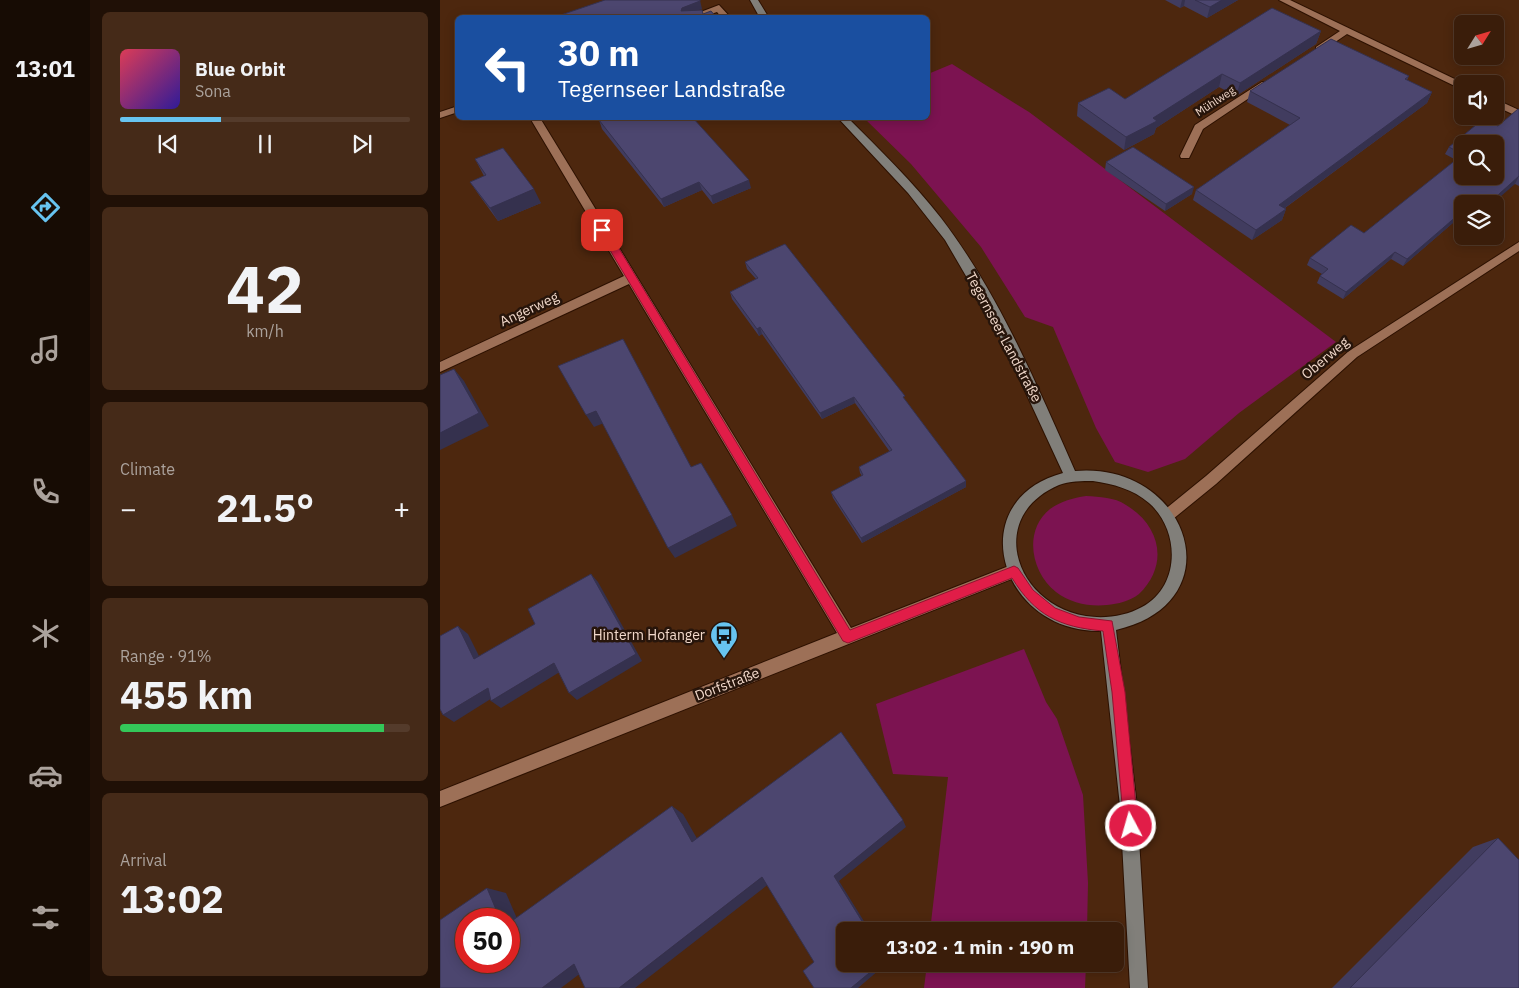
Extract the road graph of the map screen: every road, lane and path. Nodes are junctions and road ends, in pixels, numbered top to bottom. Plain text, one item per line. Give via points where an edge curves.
1 (754, 0) edge
2 (1283, 0) edge
3 (698, 15) edge
4 (724, 15) edge
5 (763, 15) edge
6 (1348, 30) junction
7 (1306, 57) edge
8 (1273, 78) edge
9 (1454, 82) edge
10 (1504, 106) edge
11 (455, 110) edge
12 (1519, 114) edge
13 (440, 115) edge
14 (536, 120) edge
15 (845, 120) edge
16 (1185, 156) dead end
17 (1519, 246) edge
18 (631, 278) junction
19 (440, 367) edge
20 (1071, 476) junction
21 (1168, 515) junction
22 (1014, 571) junction
23 (1108, 625) junction
24 (848, 637) junction
25 (440, 798) edge
26 (1139, 988) edge

1 - 5 main road
2 - 6 street
3 - 4 street via 718,8
6 - 7 street
6 - 9 street
8 - 16 street, Mühlweg via 1199,126
10 - 12 street
11 - 13 street
14 - 18 street
15 - 20 main road, Tegernseer Landstraße via 922,202 948,236 990,305
17 - 21 street, Oberweg via 1353,354
18 - 19 street, Angerweg
18 - 24 street
20 - 21 main road via 1116,478 1149,496
20 - 22 main road via 1032,494 1018,510 1009,550
21 - 23 main road via 1179,540 1180,564 1173,587 1158,606 1135,620
22 - 23 main road via 1029,594 1051,612 1078,623
22 - 24 street, Dorfstraße
23 - 26 main road via 1131,826
24 - 25 street, Dorfstraße

